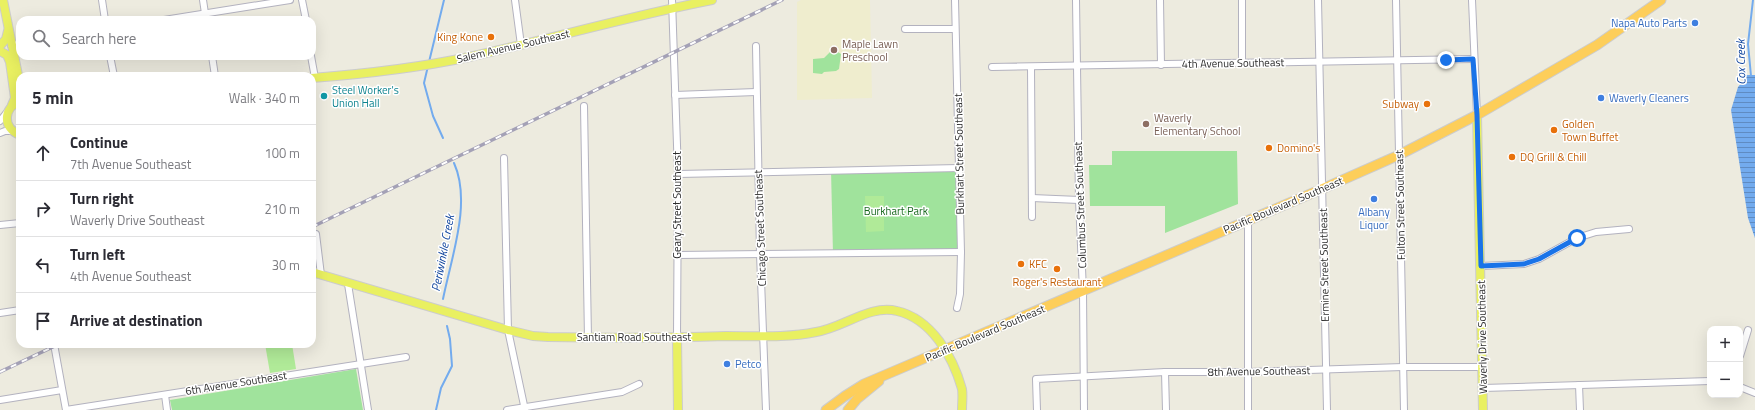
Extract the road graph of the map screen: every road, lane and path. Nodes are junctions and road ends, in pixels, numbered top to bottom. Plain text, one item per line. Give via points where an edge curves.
1 (3, 0) edge
2 (102, 0) edge
3 (203, 0) edge
4 (290, 0) edge
5 (302, 0) edge
6 (515, 0) edge
7 (712, 0) edge
8 (955, 0) edge
9 (1076, 0) edge
10 (1160, 0) edge
11 (1242, 0) edge
12 (1318, 0) edge
13 (1396, 0) edge
14 (1472, 0) edge
15 (1661, 0) edge
16 (672, 4) edge
17 (104, 16) edge
18 (206, 16) edge
19 (211, 16) edge
20 (305, 16) edge
21 (905, 29) dead end
22 (955, 29) junction
23 (8, 30) junction
24 (16, 44) edge
25 (11, 45) junction
26 (521, 45) junction
27 (0, 46) edge
28 (756, 46) dead end
29 (0, 50) edge
30 (1473, 59) junction
31 (111, 60) edge
32 (213, 60) edge
33 (311, 60) edge
34 (1319, 60) junction
35 (1397, 60) junction
36 (1242, 63) junction
37 (1161, 65) junction
38 (1077, 66) junction
39 (992, 67) dead end
40 (1031, 68) junction
41 (17, 72) edge
42 (113, 72) edge
43 (214, 72) edge
44 (312, 72) edge
45 (316, 78) edge
46 (756, 92) junction
47 (675, 94) junction
48 (16, 104) edge
49 (584, 106) dead end
50 (10, 108) junction
51 (1477, 115) junction
52 (0, 121) edge
53 (0, 133) edge
54 (16, 133) edge
55 (16, 134) edge
56 (1399, 154) junction
57 (504, 158) dead end
58 (959, 168) junction
59 (758, 172) junction
60 (678, 174) junction
61 (1322, 189) junction
62 (1032, 198) junction
63 (1079, 200) junction
64 (1032, 217) dead end
65 (1248, 220) junction
66 (16, 223) edge
67 (0, 225) edge
68 (1629, 229) dead end
69 (316, 234) dead end
70 (961, 252) junction
71 (760, 254) junction
72 (677, 255) junction
73 (1481, 266) junction
74 (316, 273) edge
75 (321, 275) junction
76 (348, 284) junction
77 (1083, 291) junction
78 (957, 308) dead end
79 (16, 311) edge
80 (0, 313) edge
81 (508, 330) junction
82 (1748, 330) dead end
83 (764, 336) junction
84 (677, 337) junction
85 (588, 338) junction
86 (1743, 346) edge
87 (55, 348) edge
88 (944, 350) junction
89 (406, 357) dead end
90 (360, 363) junction
91 (1403, 367) junction
92 (1482, 367) junction
93 (1326, 370) junction
94 (1166, 372) junction
95 (1247, 372) junction
96 (886, 375) junction
97 (1084, 377) junction
98 (1707, 381) edge
99 (639, 384) dead end
100 (1579, 385) junction
101 (1483, 388) junction
102 (1743, 388) edge
103 (62, 390) junction
104 (1755, 393) edge
105 (164, 396) junction
106 (0, 400) edge
107 (524, 408) edge
108 (66, 410) edge
109 (167, 410) edge
110 (368, 410) edge
111 (507, 410) edge
112 (678, 410) edge
113 (766, 410) edge
114 (826, 410) edge
115 (848, 410) edge
116 (962, 410) edge
117 (1037, 410) edge
118 (1084, 410) edge
119 (1166, 410) edge
120 (1248, 410) edge
121 (1327, 410) edge
122 (1404, 410) edge
123 (1483, 410) edge
124 (1580, 410) edge

1 - 23 main road
2 - 17 street
3 - 18 street
4 - 19 street
5 - 20 street
6 - 26 street
7 - 16 main road, Salem Avenue Southeast
8 - 22 street, Burkhart Street Southeast
9 - 38 street, Columbus Street Southeast
10 - 37 street
11 - 36 street
12 - 34 street, Ermine Street Southeast
13 - 35 street, Fulton Street Southeast
14 - 30 street, Waverly Drive Southeast
15 - 51 highway, Pacific Boulevard Southeast via 1597,45
16 - 26 main road, Salem Avenue Southeast
16 - 47 street, Geary Street Southeast
21 - 22 street
22 - 58 street, Burkhart Street Southeast
23 - 25 main road
23 - 27 main road via 6,39
24 - 25 street
25 - 41 main road
26 - 45 main road, Salem Avenue Southeast via 419,66
28 - 46 street, Chicago Street Southeast
29 - 50 main road via 7,55 10,62 15,98
30 - 35 street, 4th Avenue Southeast
30 - 51 street, Waverly Drive Southeast
31 - 42 street
32 - 43 street
33 - 44 street
34 - 35 street, 4th Avenue Southeast
34 - 36 street, 4th Avenue Southeast
34 - 61 street, Ermine Street Southeast
35 - 56 street, Fulton Street Southeast
36 - 37 street, 4th Avenue Southeast
37 - 38 street, 4th Avenue Southeast
38 - 40 street, 4th Avenue Southeast
38 - 63 street, Columbus Street Southeast
39 - 40 street, 4th Avenue Southeast
40 - 62 street
46 - 47 street
46 - 59 street, Chicago Street Southeast
47 - 60 street, Geary Street Southeast
48 - 50 main road
49 - 85 street
50 - 52 street
50 - 54 main road via 7,114 8,124
51 - 56 highway, Pacific Boulevard Southeast
51 - 73 main road, Waverly Drive Southeast
53 - 55 street via 5,131
56 - 61 highway, Pacific Boulevard Southeast
56 - 91 street, Fulton Street Southeast
57 - 81 street
58 - 59 street
58 - 70 street, Burkhart Street Southeast
59 - 60 street
59 - 71 street, Chicago Street Southeast
60 - 72 street, Geary Street Southeast
61 - 65 highway, Pacific Boulevard Southeast
61 - 93 street, Ermine Street Southeast
62 - 63 street
62 - 64 street
63 - 77 street, Columbus Street Southeast
65 - 77 highway, Pacific Boulevard Southeast
65 - 95 street
66 - 67 street
68 - 73 street via 1596,232 1524,264
69 - 75 street
70 - 71 street
70 - 78 street, Burkhart Street Southeast
71 - 72 street
71 - 83 street, Chicago Street Southeast
72 - 84 street, Geary Street Southeast
73 - 92 main road, Waverly Drive Southeast
74 - 75 main road, Santiam Road Southeast
75 - 76 main road, Santiam Road Southeast
76 - 81 main road, Santiam Road Southeast
76 - 90 street
77 - 88 highway, Pacific Boulevard Southeast
77 - 97 street, Columbus Street Southeast
79 - 80 street
81 - 85 main road, Santiam Road Southeast via 533,336
81 - 107 street
82 - 86 street
83 - 84 main road, Santiam Road Southeast
83 - 88 main road, Santiam Road Southeast via 817,332 872,313 896,311 922,321
83 - 113 street, Chicago Street Southeast
84 - 85 main road, Santiam Road Southeast
84 - 112 main road, Geary Street Southeast
87 - 103 street
88 - 96 highway, Pacific Boulevard Southeast
88 - 116 main road via 953,364 962,390
89 - 90 street, 6th Avenue Southeast
90 - 105 street, 6th Avenue Southeast
90 - 110 street
91 - 92 street, 8th Avenue Southeast
91 - 93 street, 8th Avenue Southeast
91 - 122 street, Fulton Street Southeast
92 - 101 main road, Waverly Drive Southeast
93 - 95 street, 8th Avenue Southeast
93 - 121 street, Ermine Street Southeast
94 - 95 street, 8th Avenue Southeast
94 - 97 street, 8th Avenue Southeast
94 - 119 street
95 - 120 street
96 - 114 highway, Pacific Boulevard Southeast via 858,388
96 - 115 highway, Pacific Boulevard Southeast
97 - 117 street, 8th Avenue Southeast via 1036,379
97 - 118 street, Columbus Street Southeast
98 - 100 street
99 - 107 street via 622,392
100 - 101 street
100 - 124 street
101 - 123 main road, Waverly Drive Southeast
102 - 104 street
103 - 106 street
103 - 108 street
105 - 108 street, 6th Avenue Southeast
105 - 109 street
107 - 111 street

